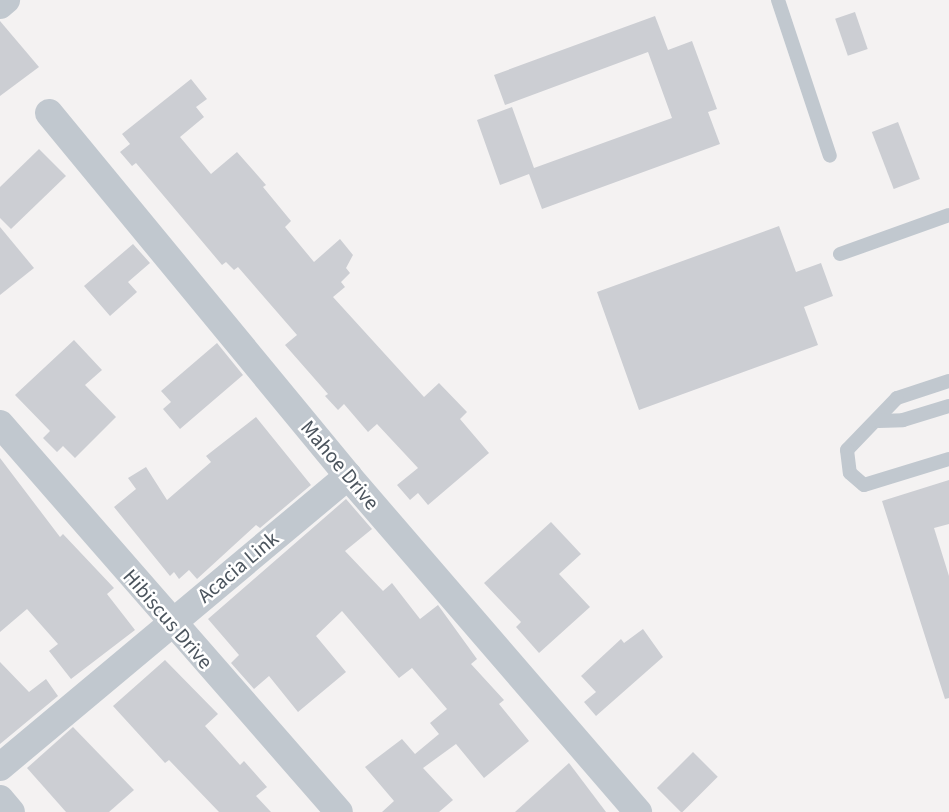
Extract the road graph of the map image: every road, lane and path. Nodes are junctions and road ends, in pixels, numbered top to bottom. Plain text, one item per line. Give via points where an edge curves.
1 (6, 0) edge
2 (778, 0) edge
3 (0, 5) edge
4 (49, 113) dead end
5 (830, 156) dead end
6 (949, 215) edge
7 (840, 254) dead end
8 (949, 381) edge
9 (949, 406) edge
10 (879, 421) junction
11 (0, 424) edge
12 (949, 459) edge
13 (348, 476) junction
14 (171, 623) junction
15 (0, 767) edge
16 (0, 799) edge
17 (11, 812) edge
18 (339, 812) edge
19 (638, 812) edge

1 - 3 street
2 - 5 lane
4 - 13 street, Mahoe Drive
6 - 7 lane
8 - 10 lane via 897,398 885,407
9 - 10 lane via 903,421
10 - 12 lane via 864,429 848,450 850,473 857,481 885,482
11 - 14 street, Hibiscus Drive
13 - 14 street, Acacia Link
13 - 19 street, Mahoe Drive
14 - 15 street, Acacia Link
14 - 18 street, Hibiscus Drive
16 - 17 street

